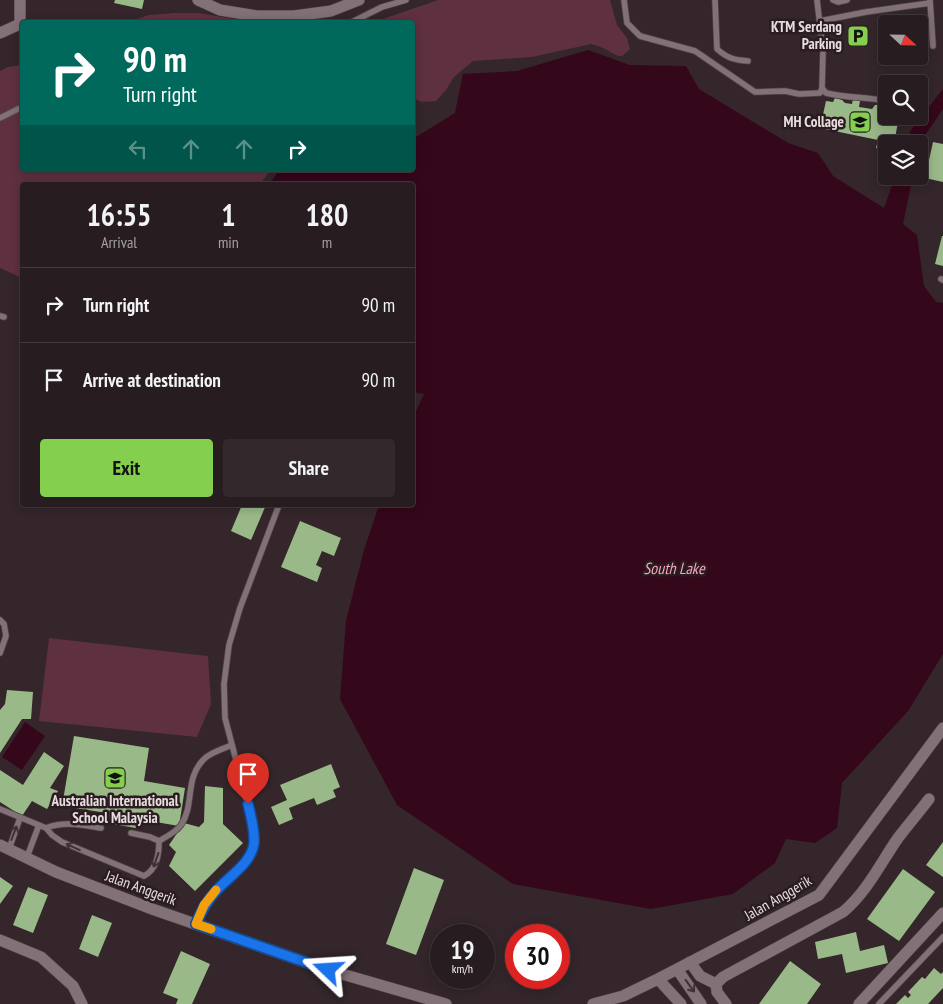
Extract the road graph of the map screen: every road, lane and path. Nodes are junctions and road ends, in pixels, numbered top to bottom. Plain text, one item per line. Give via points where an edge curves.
1 (20, 0) edge
2 (198, 0) edge
3 (359, 0) edge
4 (406, 0) edge
5 (624, 0) edge
6 (715, 0) edge
7 (817, 0) edge
8 (833, 0) edge
9 (848, 0) edge
10 (930, 1) edge
11 (21, 20) edge
12 (356, 20) edge
13 (820, 20) junction
14 (20, 24) edge
15 (0, 33) edge
16 (933, 46) dead end
17 (748, 61) dead end
18 (822, 88) junction
19 (878, 99) edge
20 (20, 108) edge
21 (0, 118) edge
22 (278, 507) edge
23 (0, 620) edge
24 (0, 653) edge
25 (943, 728) edge
26 (232, 745) junction
27 (929, 799) dead end
28 (0, 808) edge
29 (20, 818) junction
30 (39, 825) junction
31 (46, 828) junction
32 (101, 828) dead end
33 (131, 833) dead end
34 (159, 841) junction
35 (4, 847) edge
36 (27, 858) junction
37 (943, 913) edge
38 (196, 924) junction
39 (943, 937) edge
40 (0, 940) edge
41 (690, 962) junction
42 (677, 969) junction
43 (658, 979) junction
44 (716, 984) junction
45 (82, 1004) edge
46 (446, 1004) edge
47 (593, 1004) edge
48 (681, 1004) edge
49 (701, 1004) edge
50 (726, 1004) edge
51 (858, 1004) edge
52 (879, 1004) edge

1 - 11 street
2 - 3 street via 220,10 258,16 294,16 331,11
4 - 12 lane
5 - 18 lane via 627,23 640,36 695,51 755,92 820,93
6 - 17 lane via 717,49 726,57
7 - 13 lane
8 - 9 lane
10 - 13 lane
10 - 16 lane
13 - 18 lane
14 - 15 street
18 - 19 lane via 826,94
20 - 21 lane
22 - 26 lane via 229,645 224,718
23 - 24 lane via 6,636
25 - 41 street, Jalan Anggerik via 819,895
26 - 34 lane via 205,757 197,767 181,825
26 - 38 lane via 252,821 254,844 244,863 204,905
27 - 44 street via 898,838 864,891 844,912 722,977
28 - 29 lane
29 - 30 lane
35 -> 29 lane
30 - 31 lane
30 - 36 lane
31 - 32 lane via 68,823
34 -> 31 lane via 155,865 151,873 144,876 62,842
33 - 34 lane
35 - 36 street, Jalan Anggerik
36 - 38 street, Jalan Anggerik
37 - 51 street
38 - 46 street, Jalan Anggerik via 328,970
39 - 52 lane
40 - 45 street via 41,957 73,986
41 - 42 street, Jalan Anggerik
41 - 44 street via 700,976
42 - 43 street, Jalan Anggerik
42 -> 49 street
43 - 47 street, Jalan Anggerik via 623,996
43 - 48 street
44 - 50 street via 717,992

